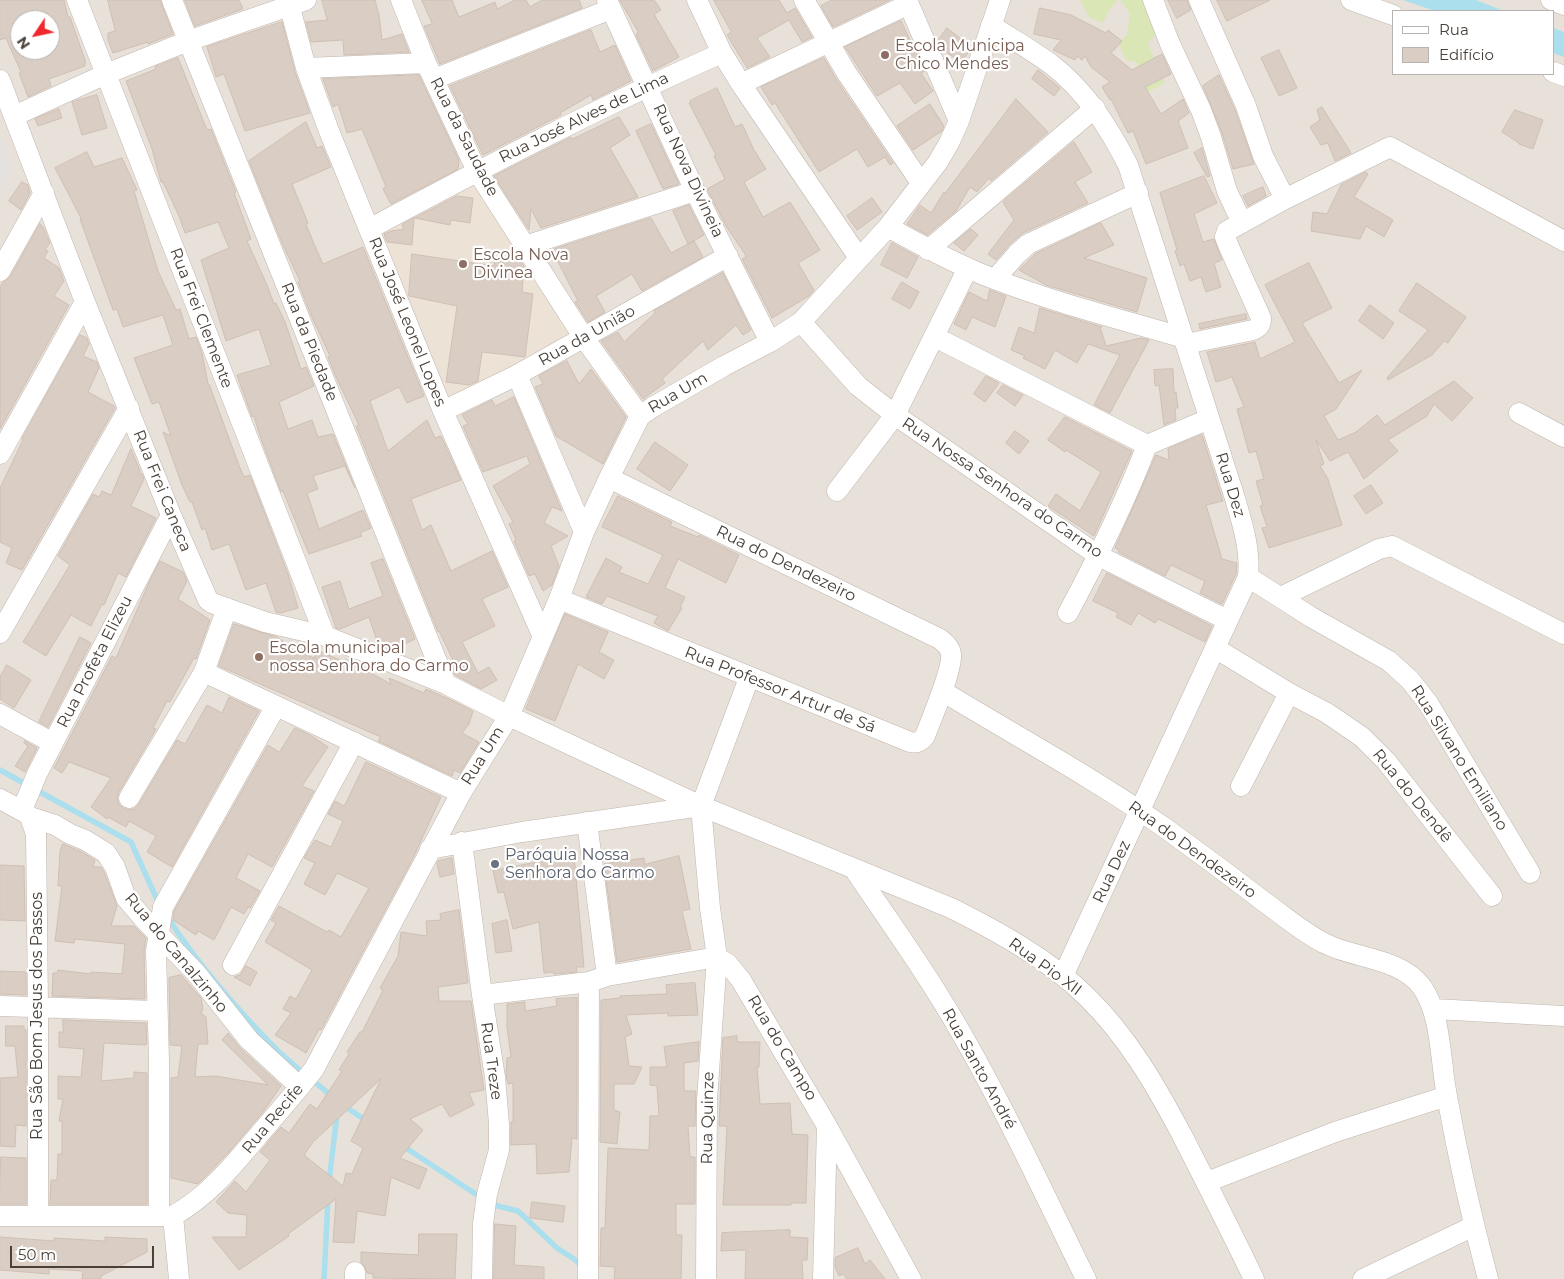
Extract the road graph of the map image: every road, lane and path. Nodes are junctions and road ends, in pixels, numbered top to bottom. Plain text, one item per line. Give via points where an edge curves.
1 (77, 0) edge
2 (172, 0) edge
3 (401, 0) edge
4 (697, 0) edge
5 (804, 0) edge
6 (1000, 0) edge
7 (1153, 0) edge
8 (1199, 0) edge
9 (1351, 0) edge
10 (1551, 0) edge
11 (295, 2) edge
12 (908, 2) edge
13 (609, 4) edge
14 (1564, 5) edge
15 (1392, 15) edge
16 (992, 25) junction
17 (188, 40) junction
18 (828, 42) junction
19 (722, 54) junction
20 (306, 68) junction
21 (430, 71) junction
22 (106, 74) junction
23 (0, 80) edge
24 (741, 84) junction
25 (648, 86) junction
26 (1095, 108) junction
27 (14, 116) junction
28 (959, 121) junction
29 (478, 171) junction
30 (921, 183) junction
31 (695, 191) junction
32 (44, 193) junction
33 (1138, 193) junction
34 (1285, 200) junction
35 (1242, 223) junction
36 (888, 227) junction
37 (369, 229) junction
38 (1564, 241) edge
39 (525, 246) junction
40 (928, 250) junction
41 (728, 256) junction
42 (859, 258) junction
43 (968, 268) junction
44 (0, 271) edge
45 (994, 279) junction
46 (85, 302) junction
47 (801, 322) junction
48 (935, 337) junction
49 (584, 338) junction
50 (1185, 341) junction
51 (770, 342) junction
52 (518, 375) junction
53 (129, 408) junction
54 (443, 411) junction
55 (1519, 413) dead end
56 (895, 415) junction
57 (640, 416) junction
58 (1209, 419) junction
59 (1564, 437) edge
60 (1147, 445) junction
61 (0, 454) edge
62 (609, 478) junction
63 (836, 491) dead end
64 (171, 515) junction
65 (584, 532) junction
66 (1099, 556) junction
67 (1248, 577) junction
68 (1281, 597) junction
69 (559, 599) junction
70 (226, 608) junction
71 (1068, 613) dead end
72 (1227, 620) junction
73 (0, 633) edge
74 (1564, 634) edge
75 (325, 636) junction
76 (543, 637) junction
77 (1215, 648) junction
78 (951, 660) joint
79 (204, 672) junction
80 (749, 678) junction
81 (446, 684) junction
82 (942, 691) junction
83 (1289, 693) junction
84 (276, 706) junction
85 (0, 714) edge
86 (509, 716) junction
87 (354, 742) junction
88 (54, 743) junction
89 (1240, 786) dead end
90 (461, 794) junction
91 (129, 798) dead end
92 (0, 799) edge
93 (701, 806) junction
94 (26, 810) junction
95 (1140, 811) junction
96 (587, 822) junction
97 (462, 842) junction
98 (430, 849) junction
99 (854, 869) junction
100 (1530, 873) dead end
101 (1492, 896) dead end
102 (160, 922) junction
103 (717, 957) junction
104 (233, 965) dead end
105 (1063, 976) junction
106 (598, 979) junction
107 (482, 995) junction
108 (0, 1006) edge
109 (38, 1006) junction
110 (1434, 1009) junction
111 (157, 1011) junction
112 (1564, 1016) edge
113 (306, 1079) junction
114 (1446, 1096) junction
115 (828, 1126) junction
116 (1206, 1182) junction
117 (0, 1216) edge
118 (38, 1216) junction
119 (166, 1216) junction
120 (1474, 1226) junction
121 (180, 1279) edge
122 (482, 1279) edge
123 (588, 1279) edge
124 (706, 1279) edge
125 (823, 1279) edge
126 (911, 1279) edge
127 (1086, 1279) edge
128 (1254, 1279) edge
129 (1363, 1279) edge
130 (1488, 1279) edge

1 - 22 street, Rua Frei Clemente
2 - 17 street, Rua da Piedade
3 - 21 street, Rua da Saudade
4 - 19 street
5 - 18 street
6 - 16 street, Rua Um
7 - 35 street via 1201,110 1227,191
8 - 34 street via 1246,106 1263,156
9 - 15 street
10 - 14 street
11 - 17 street
11 - 20 street, Rua José Leonel Lopes
12 - 18 street
12 - 28 street
13 - 21 street
13 - 25 street, Rua Nova Divineia
16 - 26 street, Rua Dez via 1053,66
16 - 28 street, Rua Um
17 - 22 street
17 - 81 street, Rua da Piedade
18 - 24 street
18 - 30 street
19 - 24 street
19 - 25 street, Rua José Alves de Lima
20 - 21 street
20 - 37 street, Rua José Leonel Lopes
21 - 29 street, Rua da Saudade
22 - 27 street
22 - 75 street, Rua Frei Clemente
23 - 27 street, Rua Frei Caneca
24 - 42 street
25 - 29 street, Rua José Alves de Lima
25 - 31 street, Rua Nova Divineia
26 - 33 street, Rua Dez via 1128,165
26 - 40 street
27 - 32 street, Rua Frei Caneca
28 - 30 street, Rua Um via 938,162
29 - 37 street, Rua José Alves de Lima
29 - 39 street, Rua da Saudade
30 - 36 street, Rua Um
31 - 39 street
31 - 41 street, Rua Nova Divineia
32 - 44 street
32 - 46 street, Rua Frei Caneca
33 - 45 street via 1028,244
33 - 50 street, Rua Dez
34 - 35 street
34 - 38 street via 1390,146
35 - 50 street via 1229,229 1225,237 1261,322 1253,330
36 - 40 street
36 - 42 street, Rua Um
37 - 54 street, Rua José Leonel Lopes
39 - 49 street, Rua da Saudade
40 - 43 street
41 - 49 street, Rua da União
41 - 51 street, Rua Nova Divineia
42 - 47 street, Rua Um
43 - 45 street
43 - 48 street
45 - 50 street
46 - 53 street, Rua Frei Caneca
46 - 61 street
47 - 51 street, Rua Um
47 - 56 street, Rua Nossa Senhora do Carmo via 858,386
48 - 56 street
48 - 60 street
49 - 52 street, Rua da União
49 - 57 street, Rua da Saudade
50 - 58 street, Rua Dez
51 - 57 street, Rua Um
52 - 54 street, Rua da União
52 - 65 street
53 - 64 street, Rua Frei Caneca
53 - 73 street
54 - 76 street, Rua José Leonel Lopes
55 - 59 street
56 - 63 street
56 - 66 street, Rua Nossa Senhora do Carmo
57 - 62 street, Rua Um
58 - 60 street
58 - 67 street, Rua Dez via 1243,528 1249,560
60 - 66 street
62 - 65 street, Rua Um
62 - 78 street, Rua do Dendezeiro via 940,639 949,648
64 - 70 street, Rua Frei Caneca via 208,600
64 - 88 street, Rua Profeta Elizeu
65 - 69 street, Rua Um
66 - 71 street
66 - 72 street, Rua Nossa Senhora do Carmo
67 - 68 street, Rua Silvano Emiliano
67 - 72 street, Rua Dez
68 - 74 street via 1386,546 1397,547
68 - 100 street, Rua Silvano Emiliano via 1389,661 1410,680 1432,710
69 - 76 street, Rua Um
69 - 80 street, Rua Professor Artur de Sá
70 - 75 street, Rua Frei Caneca via 265,622
70 - 79 street
72 - 77 street, Rua Dez
75 - 81 street, Rua Frei Caneca
76 - 86 street, Rua Um
77 - 83 street, Rua do Dendê
77 - 95 street, Rua Dez
78 - 82 street, Rua Professor Artur de Sá
79 - 84 street
79 - 91 street
80 - 82 street, Rua Professor Artur de Sá via 913,743 925,736
80 - 93 street
81 - 86 street, Rua Frei Caneca
82 - 95 street, Rua do Dendezeiro
83 - 89 street
83 - 101 street, Rua do Dendê via 1355,732 1386,761
84 - 87 street
84 - 102 street
85 - 88 street
86 - 90 street, Rua Um
86 - 93 street, Rua Pio XII
87 - 90 street
87 - 104 street
88 - 94 street, Rua Profeta Elizeu via 37,774
90 - 98 street, Rua Um
92 - 94 street, Rua do Canalzinho
93 - 96 street
93 - 99 street, Rua Pio XII
93 - 103 street
94 - 102 street, Rua do Canalzinho via 106,853 115,867 126,898
94 - 109 street, Rua São Bom Jesus dos Passos via 36,834
95 - 105 street, Rua Dez
95 - 110 street, Rua do Dendezeiro via 1324,944 1381,961 1412,977 1422,987
96 - 97 street
96 - 106 street
97 - 98 street
97 - 107 street, Rua Treze
98 - 113 street, Rua Recife
99 - 105 street, Rua Pio XII via 965,915 1020,946
99 - 127 street, Rua Santo André via 961,1035
102 - 111 street via 156,951
102 - 113 street, Rua do Canalzinho via 235,1025 249,1040
103 - 106 street
103 - 115 street, Rua do Campo via 742,980
103 - 124 street, Rua Quinze via 707,1100
105 - 116 street, Rua Pio XII via 1087,996 1141,1062
106 - 107 street
106 - 123 street
107 - 122 street, Rua Treze via 499,1124 499,1150 483,1224
108 - 109 street
109 - 111 street
109 - 118 street, Rua São Bom Jesus dos Passos
110 - 112 street
110 - 114 street
111 - 119 street
113 - 119 street, Rua Recife via 212,1188 192,1205
114 - 116 street via 1336,1132
114 - 120 street
115 - 125 street
115 - 126 street, Rua do Campo
116 - 128 street, Rua Pio XII
117 - 118 street, Rua Recife
118 - 119 street, Rua Recife
119 - 121 street
120 - 129 street
120 - 130 street

